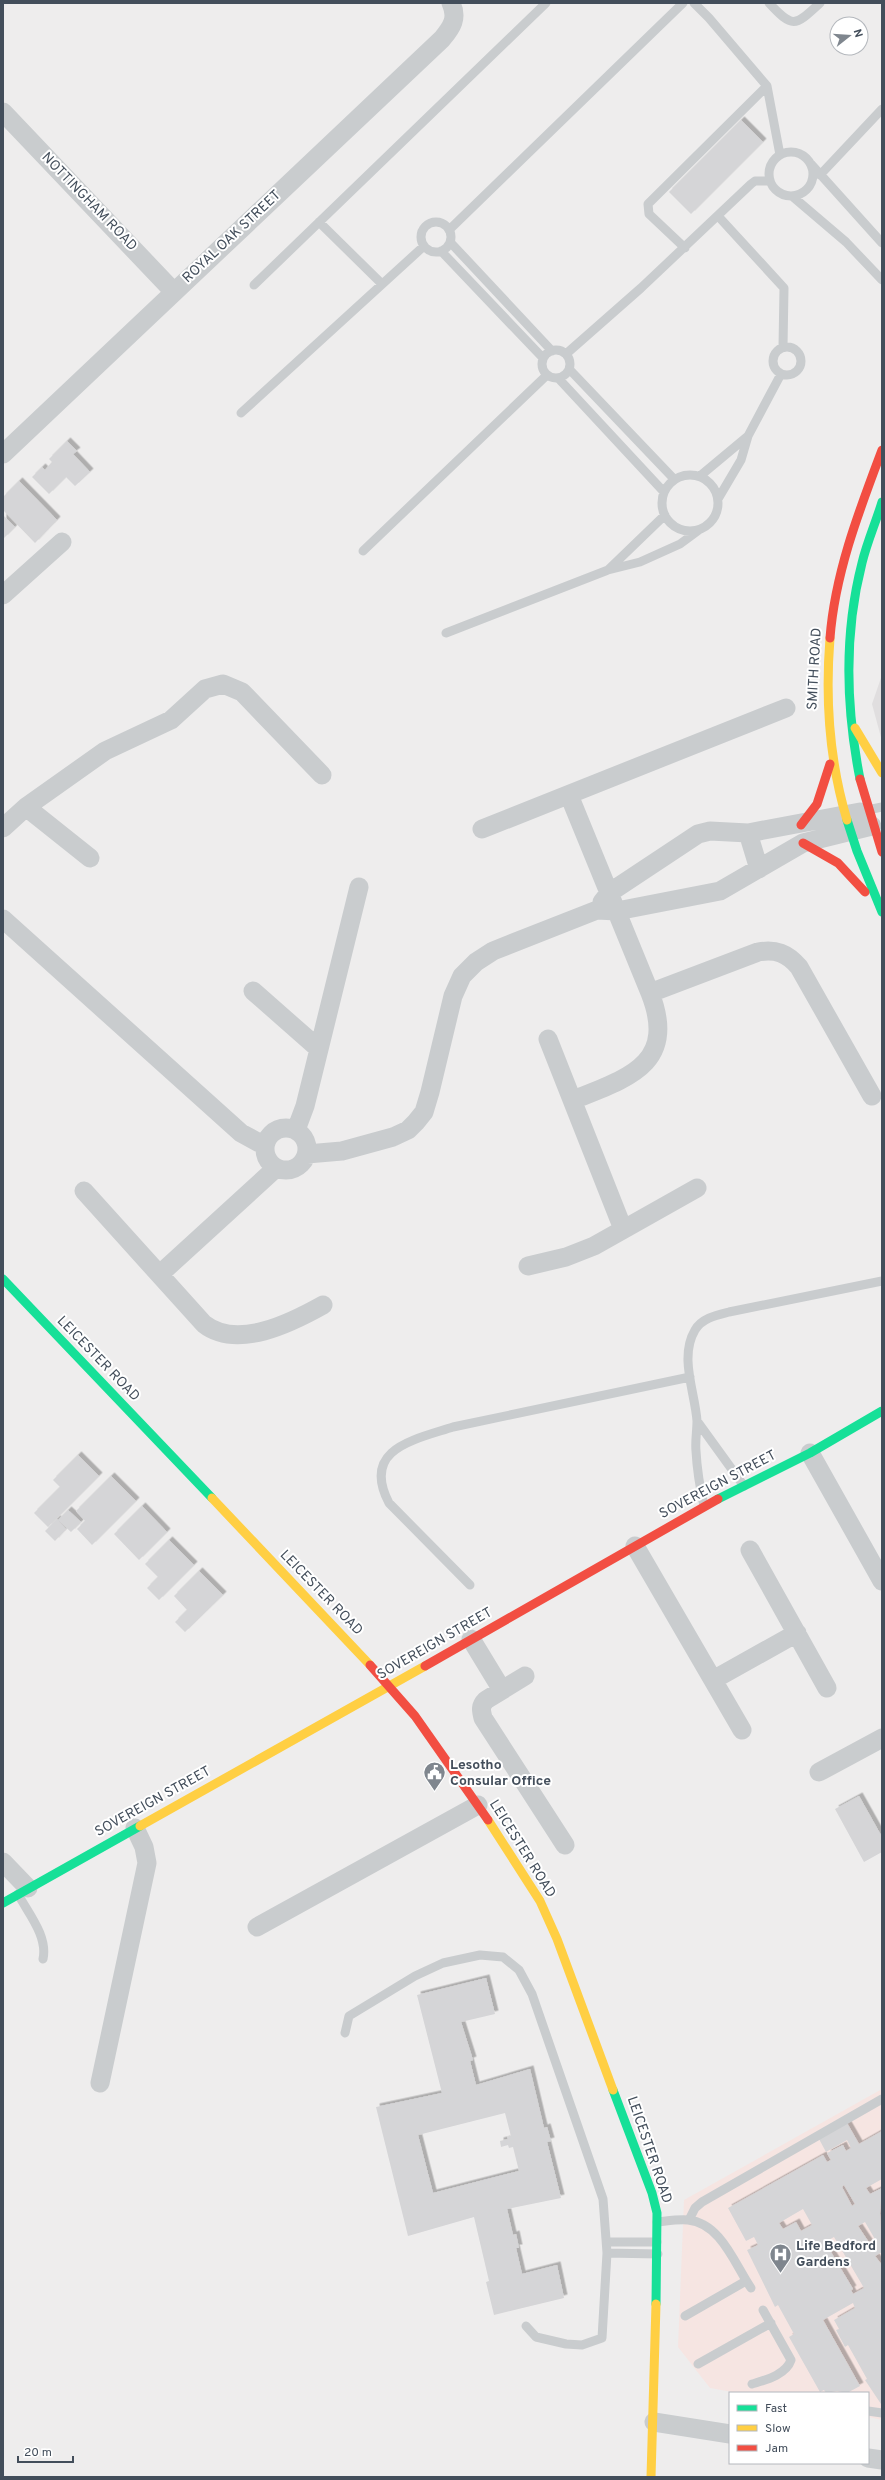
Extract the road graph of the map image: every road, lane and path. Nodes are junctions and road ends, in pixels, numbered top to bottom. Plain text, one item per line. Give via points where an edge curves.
1 (546, 3) edge
2 (683, 3) edge
3 (694, 3) edge
4 (768, 3) edge
5 (820, 3) edge
6 (453, 9) edge
7 (767, 86) junction
8 (882, 109) edge
9 (3, 112) edge
10 (780, 155) junction
11 (806, 159) junction
12 (820, 175) junction
13 (770, 181) junction
14 (792, 196) junction
15 (718, 216) junction
16 (319, 222) junction
17 (449, 230) junction
18 (450, 242) junction
19 (882, 243) edge
20 (424, 246) junction
21 (685, 248) junction
22 (440, 251) junction
23 (882, 280) edge
24 (382, 284) junction
25 (254, 285) dead end
26 (174, 292) junction
27 (509, 305) junction
28 (500, 313) junction
29 (783, 347) junction
30 (552, 351) junction
31 (566, 354) junction
32 (543, 358) junction
33 (570, 370) junction
34 (781, 374) junction
35 (547, 375) junction
36 (559, 379) junction
37 (241, 413) dead end
38 (631, 434) junction
39 (748, 436) junction
40 (620, 444) junction
41 (882, 450) edge
42 (3, 454) edge
43 (700, 476) junction
44 (674, 479) junction
45 (664, 492) junction
46 (718, 499) junction
47 (882, 502) edge
48 (665, 515) junction
49 (699, 530) junction
50 (62, 542) dead end
51 (363, 552) dead end
52 (842, 566) junction
53 (608, 570) junction
54 (860, 571) junction
55 (3, 596) edge
56 (446, 633) dead end
57 (786, 708) dead end
58 (849, 716) junction
59 (831, 761) junction
60 (882, 773) edge
61 (322, 775) dead end
62 (569, 795) junction
63 (26, 807) junction
64 (876, 817) edge
65 (846, 824) junction
66 (801, 825) junction
67 (3, 828) edge
68 (482, 829) dead end
69 (748, 833) junction
70 (803, 843) junction
71 (882, 852) edge
72 (90, 858) dead end
73 (759, 869) junction
74 (359, 887) dead end
75 (609, 893) junction
76 (597, 910) junction
77 (617, 911) junction
78 (882, 912) edge
79 (3, 919) edge
80 (253, 991) dead end
81 (650, 993) junction
82 (548, 1039) dead end
83 (319, 1049) junction
84 (872, 1096) dead end
85 (573, 1100) junction
86 (296, 1130) junction
87 (265, 1146) junction
88 (307, 1154) junction
89 (276, 1168) junction
90 (696, 1188) dead end
91 (84, 1191) dead end
92 (623, 1229) junction
93 (528, 1266) dead end
94 (160, 1274) junction
95 (3, 1280) edge
96 (882, 1281) edge
97 (323, 1305) dead end
98 (690, 1377) junction
99 (882, 1411) edge
100 (697, 1421) junction
101 (810, 1453) junction
102 (744, 1486) junction
103 (704, 1506) junction
104 (635, 1546) junction
105 (750, 1550) dead end
106 (882, 1581) edge
107 (470, 1585) dead end
108 (797, 1633) junction
109 (471, 1639) junction
110 (525, 1676) dead end
111 (713, 1680) junction
112 (390, 1686) junction
113 (827, 1688) dead end
114 (502, 1690) junction
115 (742, 1730) dead end
116 (882, 1738) edge
117 (819, 1772) dead end
118 (478, 1805) junction
119 (135, 1828) junction
120 (565, 1845) dead end
121 (3, 1862) edge
122 (23, 1891) junction
123 (3, 1902) edge
124 (257, 1927) dead end
125 (43, 1959) dead end
126 (345, 2033) dead end
127 (100, 2083) dead end
128 (882, 2099) edge
129 (689, 2220) junction
130 (657, 2222) junction
131 (607, 2242) junction
132 (658, 2242) junction
133 (607, 2253) junction
134 (658, 2254) junction
135 (763, 2310) dead end
136 (685, 2316) dead end
137 (771, 2323) junction
138 (526, 2326) dead end
139 (698, 2364) dead end
140 (752, 2384) dead end
141 (869, 2411) edge
142 (882, 2413) edge
143 (654, 2422) junction
144 (729, 2434) edge
145 (869, 2458) edge
146 (882, 2460) edge
147 (651, 2477) edge

1 - 16 lane
2 - 17 lane
3 - 7 lane
4 - 5 lane via 782,18 791,22 800,21
6 - 26 street, ROYAL OAK STREET via 454,24 442,39
7 - 10 lane
7 - 21 lane via 648,204 649,214
8 - 12 lane
9 - 26 street, NOTTINGHAM ROAD
10 - 11 lane via 794,152
10 - 13 lane via 770,166
11 - 12 lane
11 - 14 lane via 813,171 810,185
12 - 19 lane
13 - 14 lane via 779,192
13 - 15 lane via 755,182
14 - 23 lane via 846,242
15 - 21 lane
15 - 29 lane via 784,288
16 - 24 lane
16 - 25 lane
17 - 18 lane
17 - 20 lane via 440,222 427,224 421,232
18 - 22 lane
18 - 27 lane
20 - 22 lane via 432,251
20 - 24 lane
21 - 31 lane
22 - 28 lane
24 - 37 lane
26 - 42 street, ROYAL OAK STREET
27 - 28 lane
27 - 30 lane
28 - 32 lane
29 - 34 lane via 773,359 775,368
29 - 34 lane via 797,350 802,362 794,374
30 - 31 lane via 562,351
30 - 32 lane
31 - 33 lane via 570,361
32 - 35 lane via 542,367
33 - 36 lane
33 - 38 lane
34 - 39 lane
35 - 36 lane
35 - 51 lane
36 - 40 lane
38 - 40 lane
38 - 44 lane
39 - 43 lane
39 - 46 lane via 741,460
40 - 45 lane
41 - 52 street, SMITH ROAD via 866,490
43 - 44 lane via 687,475
43 - 46 lane via 712,485
44 - 45 lane
45 - 48 lane via 662,504
46 - 49 lane via 716,516
47 - 54 street
48 - 49 lane via 679,529
48 - 53 lane
49 - 53 lane via 680,544 646,560
50 - 55 street
52 - 54 street
52 - 59 street, SMITH ROAD via 833,608 826,673 826,709
53 - 56 lane
54 - 58 street via 849,658
57 - 62 street
58 - 60 street
58 - 64 street via 855,765
59 - 65 street, SMITH ROAD
59 - 66 street via 821,797
61 - 63 street via 242,692 223,684 205,689 171,720 105,751
62 - 68 street
62 - 75 street
63 - 67 street
63 - 72 street
64 - 65 street
64 - 71 street
65 - 66 street
65 - 70 street
65 - 78 street, SMITH ROAD
66 - 69 street
69 - 73 street
69 - 75 street via 710,831 698,834
70 - 73 street
70 - 78 street via 833,857
73 - 77 street via 736,883 707,895
74 - 83 street
75 - 76 street
75 - 77 street
76 - 77 street
76 - 88 street via 493,951 476,962 462,976 453,996 424,1112 408,1130 393,1137 342,1151
77 - 81 street
79 - 87 street via 241,1133
80 - 83 street
81 - 84 street via 758,952 781,952 799,967
81 - 85 street via 658,1020 658,1038 652,1053 633,1073 622,1080
82 - 85 street
83 - 86 street via 305,1106
85 - 92 street
86 - 87 street via 276,1130 269,1136
86 - 88 street via 305,1140
87 - 89 street via 265,1155
88 - 89 street via 295,1169 285,1171
89 - 94 street
90 - 92 street
91 - 94 street
92 - 93 street via 580,1252
94 - 97 street via 204,1324 214,1332 224,1335 234,1336 291,1323
95 - 112 street, LEICESTER ROAD
96 - 98 lane via 729,1312 706,1320 695,1331 691,1342 688,1358
98 - 100 lane
98 - 107 lane via 452,1427 398,1448 385,1459 379,1472 381,1488 389,1502
99 - 101 street, SOVEREIGN STREET
100 - 102 lane
100 - 103 lane via 695,1450
101 - 102 street, SOVEREIGN STREET
101 - 106 street
102 - 103 street, SOVEREIGN STREET
103 - 104 street, SOVEREIGN STREET
104 - 109 street, SOVEREIGN STREET
104 - 111 street
105 - 108 street
108 - 111 street
108 - 113 street
109 - 112 street, SOVEREIGN STREET
109 - 114 street
110 - 114 street
111 - 115 street
112 - 118 street, LEICESTER ROAD via 415,1716
112 - 119 street, SOVEREIGN STREET
114 - 120 street via 482,1704 483,1718
116 - 117 street
118 - 124 street
118 - 130 street, LEICESTER ROAD via 540,1901 555,1932 652,2193
119 - 122 street, SOVEREIGN STREET
119 - 127 street via 144,1847 147,1863
121 - 122 street
122 - 123 street, SOVEREIGN STREET
122 - 125 lane via 40,1935
126 - 131 lane via 349,2016 415,1976 443,1963 480,1955 503,1957 519,1970 532,1994 603,2199
128 - 129 lane via 702,2202 695,2208
129 - 130 lane
129 - 136 lane via 705,2226 717,2235 748,2285
130 - 132 street, LEICESTER ROAD
131 - 132 lane
131 - 133 lane
132 - 134 street, LEICESTER ROAD
133 - 134 lane
133 - 138 lane via 602,2338 582,2345 566,2344 536,2337
134 - 143 street, LEICESTER ROAD
135 - 137 lane
137 - 139 lane
137 - 140 lane via 790,2355 789,2366 780,2374
141 - 142 lane
143 - 144 street
143 - 147 street, LEICESTER ROAD
145 - 146 street

